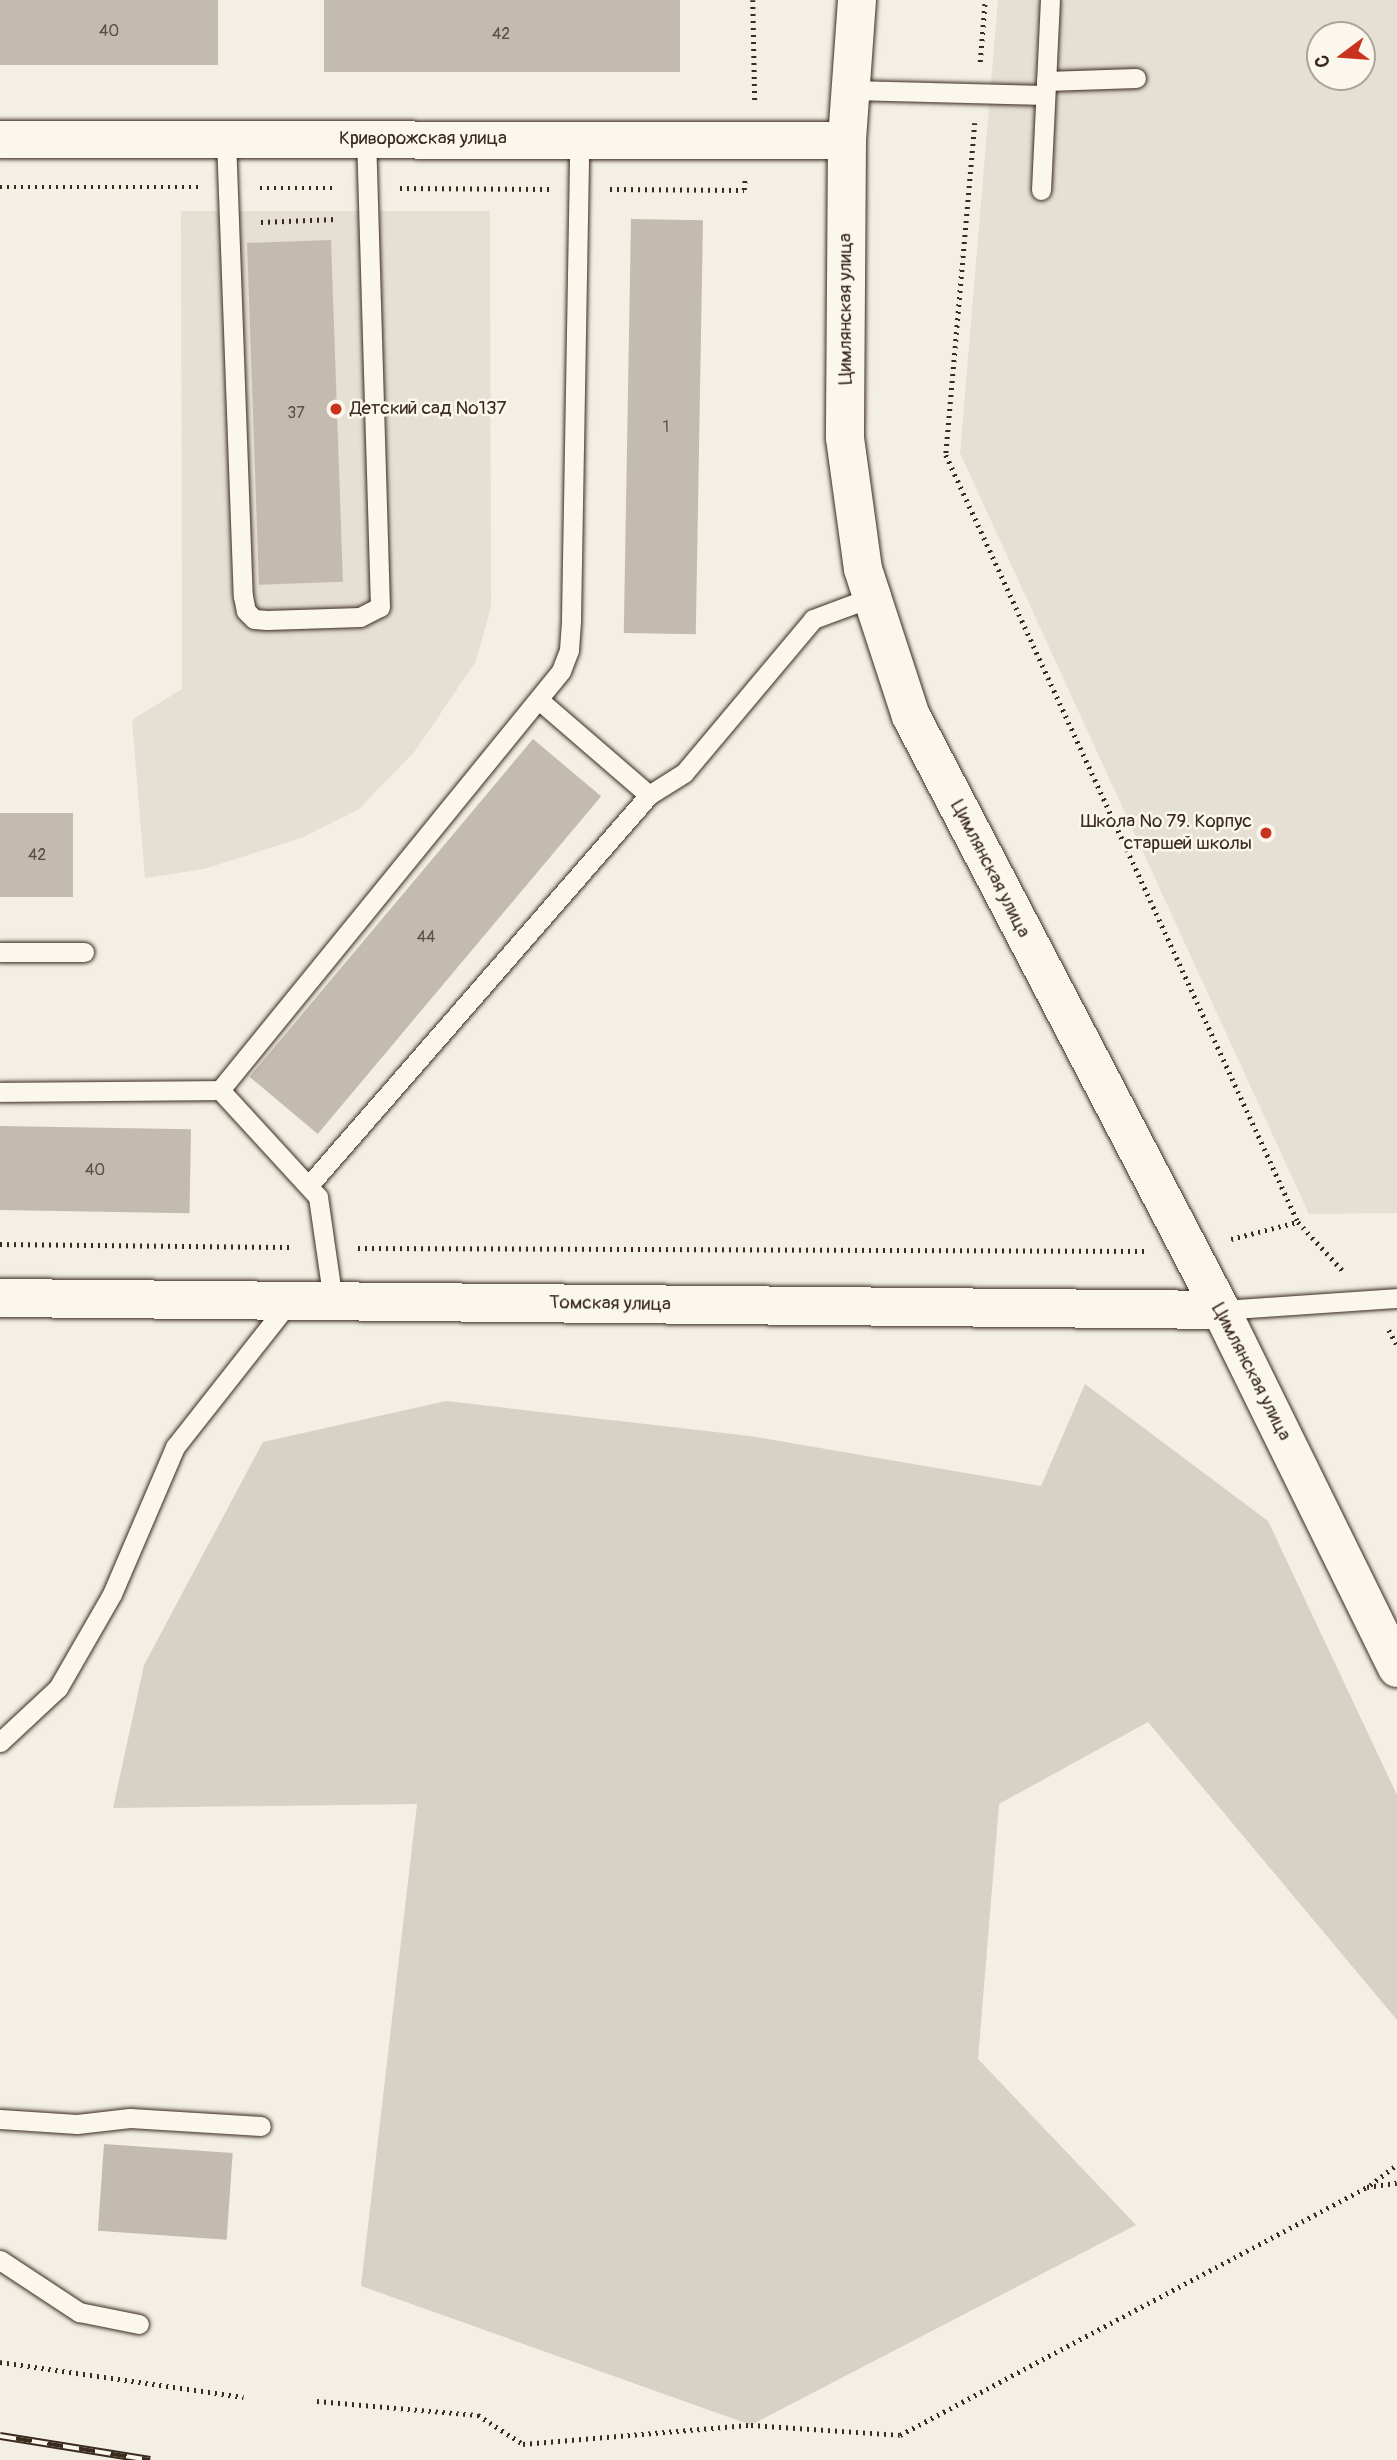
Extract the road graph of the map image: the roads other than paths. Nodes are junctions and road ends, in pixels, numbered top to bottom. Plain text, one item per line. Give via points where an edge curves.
1 (857, 0) edge
2 (1050, 0) edge
3 (1136, 78) dead end
4 (1046, 88) junction
5 (851, 90) junction
6 (0, 139) edge
7 (226, 139) junction
8 (366, 139) junction
9 (579, 139) junction
10 (846, 140) junction
11 (1041, 190) dead end
12 (872, 597) junction
13 (540, 700) junction
14 (649, 795) junction
15 (0, 952) edge
16 (84, 952) dead end
17 (220, 1090) junction
18 (0, 1092) edge
19 (310, 1184) junction
20 (0, 1298) edge
21 (1397, 1298) edge
22 (290, 1300) junction
23 (333, 1301) junction
24 (1221, 1310) junction
25 (1397, 1668) edge
26 (0, 1742) edge
27 (0, 2119) edge
28 (261, 2126) dead end
29 (0, 2260) edge
30 (139, 2324) dead end

1 - 5 main road, Цимлянская улица
2 - 4 lane
3 - 4 lane
4 - 5 lane via 978,93
4 - 11 lane
5 - 10 main road, Цимлянская улица
6 - 7 street, Криворожская улица
7 - 8 street, Криворожская улица
7 - 8 lane via 246,611 254,619 267,620 372,614 380,607
8 - 9 street, Криворожская улица
9 - 10 street, Криворожская улица
9 - 13 lane via 569,650 561,671
10 - 12 main road, Цимлянская улица via 845,438 863,569
12 - 14 lane via 813,619 684,773
12 - 24 main road, Цимлянская улица via 911,716
13 - 14 lane
13 - 17 lane
14 - 19 lane
15 - 16 lane
17 - 18 lane
17 - 19 lane
19 - 23 lane via 322,1212
20 - 22 main road, Томская улица
21 - 24 lane
22 - 23 main road, Томская улица
22 - 26 lane via 175,1447 112,1594 58,1688
23 - 24 main road, Томская улица
24 - 25 main road, Цимлянская улица
27 - 28 lane via 78,2124 130,2118
29 - 30 lane via 79,2312

